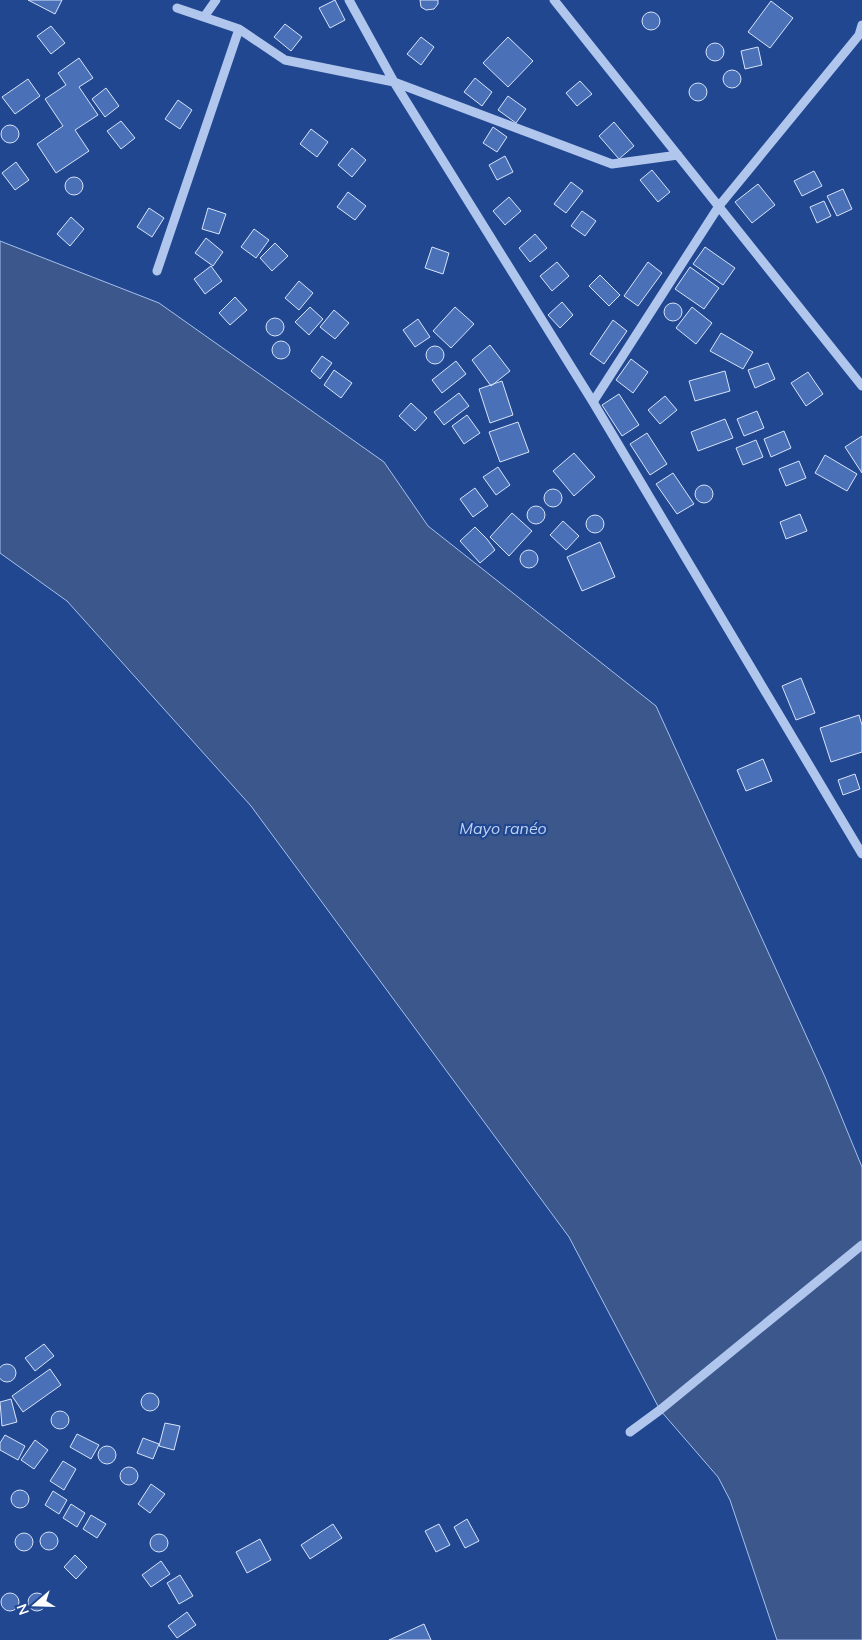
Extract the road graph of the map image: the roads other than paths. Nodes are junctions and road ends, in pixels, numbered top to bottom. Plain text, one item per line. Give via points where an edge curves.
1 (216, 0) edge
2 (350, 0) edge
3 (554, 0) edge
4 (177, 8) dead end
5 (204, 17) junction
6 (862, 25) edge
7 (239, 29) junction
8 (394, 82) junction
9 (678, 155) junction
10 (719, 206) junction
11 (157, 271) dead end
12 (862, 386) edge
13 (593, 402) junction
14 (862, 854) edge
15 (862, 1245) edge
16 (630, 1432) dead end

1 - 5 street
2 - 8 street
3 - 9 street
4 - 5 street
5 - 7 street
6 - 10 street via 859,36
7 - 8 street via 285,60
7 - 11 street
8 - 9 street via 612,164
8 - 13 street
9 - 10 street
10 - 12 street
10 - 13 street
13 - 14 street
15 - 16 street

